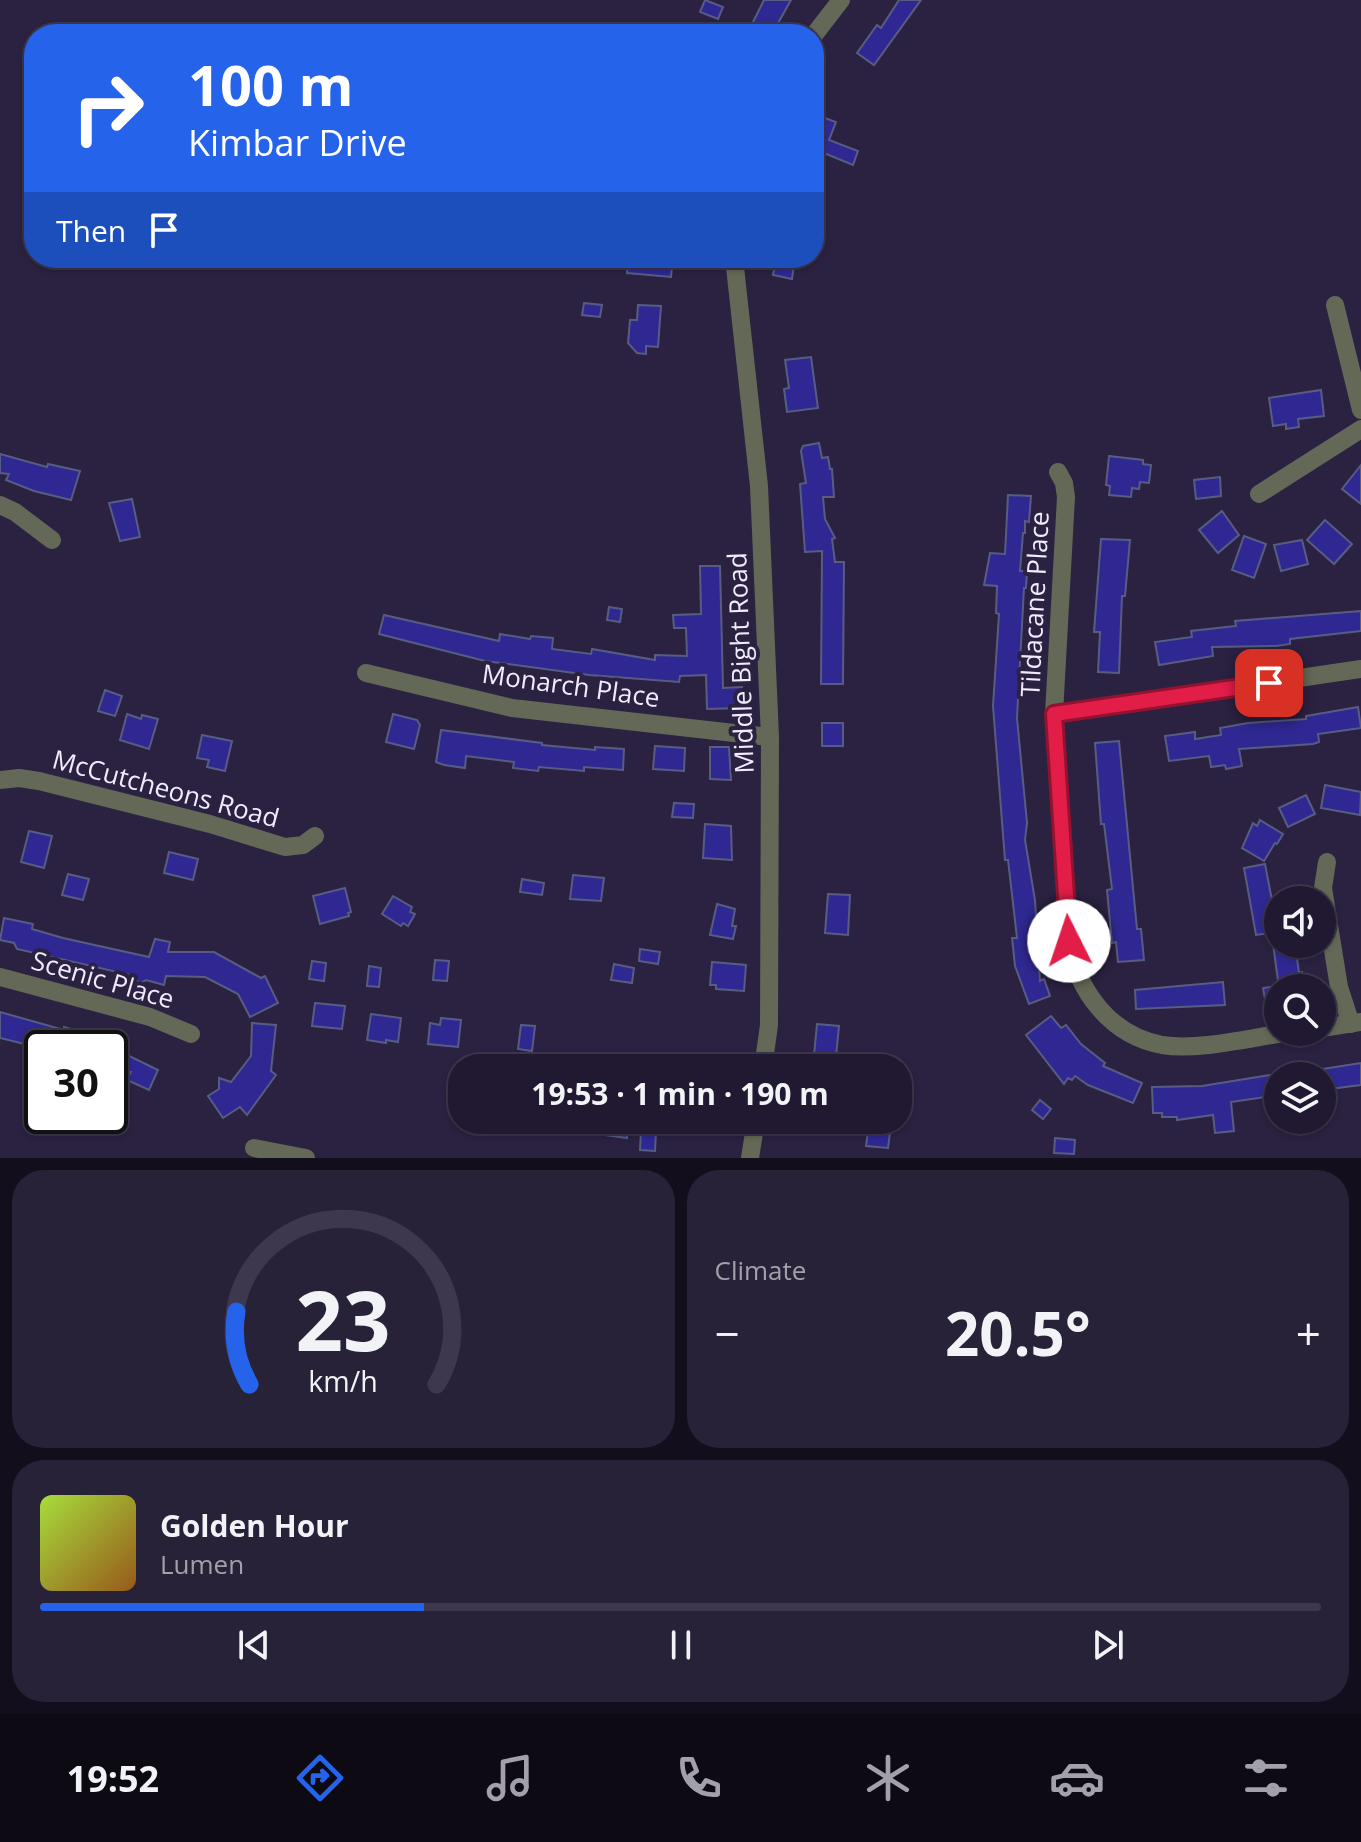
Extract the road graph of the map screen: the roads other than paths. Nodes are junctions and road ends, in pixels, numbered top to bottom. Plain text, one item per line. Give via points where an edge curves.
1 (841, 0) edge
2 (822, 24) edge
3 (735, 268) edge
4 (1335, 305) dead end
5 (1361, 410) edge
6 (1361, 429) edge
7 (1058, 472) dead end
8 (1259, 494) dead end
9 (0, 505) edge
10 (52, 540) dead end
11 (1361, 669) edge
12 (366, 673) dead end
13 (1054, 714) junction
14 (770, 737) junction
15 (0, 780) edge
16 (315, 836) dead end
17 (1327, 862) dead end
18 (0, 977) edge
19 (1356, 1023) edge
20 (1336, 1026) edge
21 (191, 1034) dead end
22 (1264, 1036) edge
23 (765, 1054) edge
24 (754, 1134) edge
25 (254, 1148) dead end
26 (306, 1158) edge
27 (750, 1158) edge

1 - 2 street
3 - 14 street, Middle Bight Road via 759,486
4 - 5 street
6 - 8 street
7 - 13 street, Tildacane Place via 1066,497
9 - 10 street
11 - 13 street
12 - 14 street, Monarch Place via 512,708
13 - 22 street, Tildacane Place via 1069,941 1075,971 1087,993 1126,1032 1164,1045
14 - 23 street, Middle Bight Road
15 - 16 street, McCutcheons Road via 39,781 285,847 303,845
17 - 19 street via 1323,888 1339,987
18 - 21 street, Scenic Place via 150,1017
19 - 20 street
24 - 27 street
25 - 26 street

